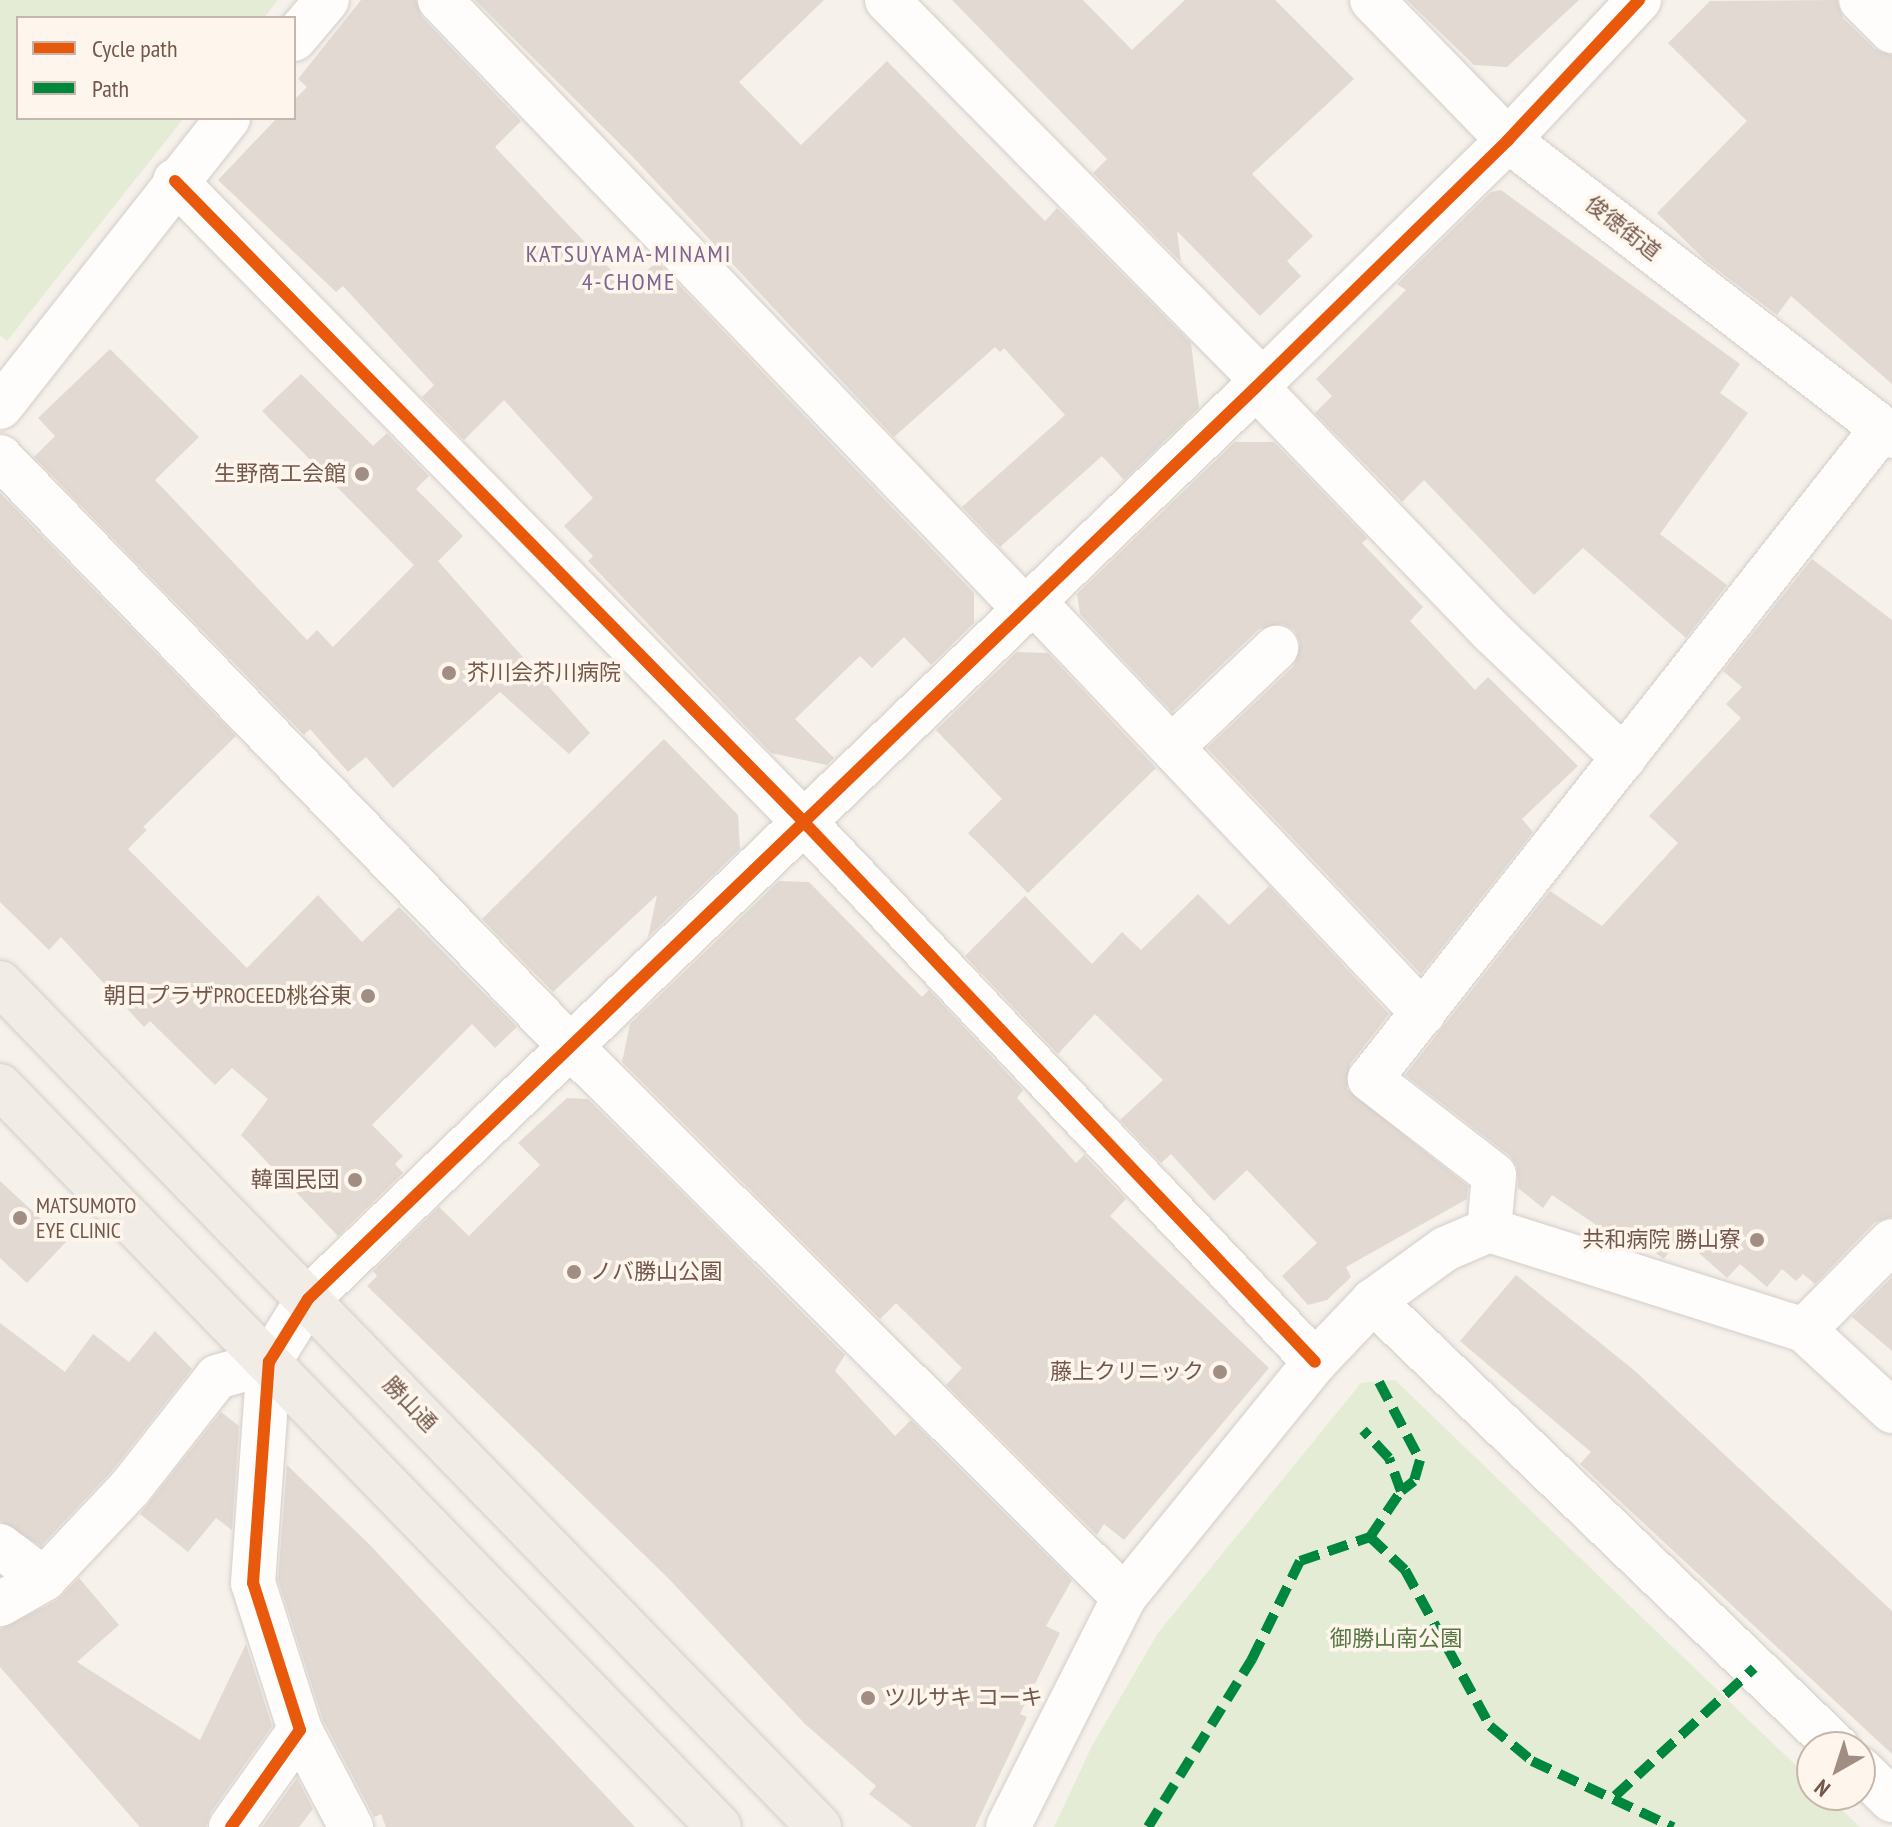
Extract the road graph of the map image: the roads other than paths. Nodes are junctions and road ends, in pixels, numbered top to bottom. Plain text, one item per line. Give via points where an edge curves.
1 (327, 0) edge
2 (440, 0) edge
3 (887, 0) edge
4 (1372, 0) edge
5 (1639, 0) edge
6 (1861, 0) edge
7 (1892, 31) edge
8 (296, 37) edge
9 (226, 120) edge
10 (1508, 140) junction
11 (175, 181) junction
12 (1259, 384) junction
13 (0, 407) edge
14 (1887, 433) edge
15 (0, 457) edge
16 (1028, 604) junction
17 (1276, 648) dead end
18 (1172, 747) junction
19 (1624, 758) junction
20 (802, 820) junction
21 (0, 983) edge
22 (1423, 1013) junction
23 (569, 1045) junction
24 (0, 1086) edge
25 (1489, 1230) junction
26 (1892, 1241) edge
27 (308, 1299) junction
28 (1373, 1301) junction
29 (1804, 1330) junction
30 (269, 1362) junction
31 (1315, 1362) junction
32 (1892, 1411) edge
33 (0, 1546) edge
34 (44, 1579) junction
35 (1124, 1597) junction
36 (0, 1604) edge
37 (300, 1730) junction
38 (1820, 1731) edge
39 (1876, 1784) edge
40 (1892, 1800) edge
41 (231, 1827) edge
42 (351, 1827) edge
43 (719, 1827) edge
44 (819, 1827) edge
45 (1008, 1827) edge

1 - 8 street
2 - 16 street
3 - 12 street
4 - 10 street, 俊徳街道
5 - 10 street
6 - 7 street
9 - 11 street
10 - 12 street
10 - 14 street, 俊徳街道
11 - 13 street
11 - 20 street
12 - 16 street
12 - 19 street via 1493,633
14 - 19 street
15 - 23 street
16 - 18 street
16 - 20 street
17 - 18 street
18 - 22 street
19 - 22 street
20 - 23 street
20 - 31 street
21 - 27 main road, 勝山通
22 - 25 street via 1370,1079 1494,1175
23 - 27 street
23 - 35 street
24 - 30 main road
25 - 28 street via 1445,1249
25 - 29 street
26 - 29 street
27 - 30 street
27 - 44 main road, 勝山通
28 - 31 street
28 - 38 street
29 - 32 street
30 - 34 street via 217,1377 130,1488
30 - 37 street via 253,1583
30 - 43 main road
31 - 35 street
33 - 34 street
34 - 36 street
35 - 45 street
37 - 41 street
37 - 42 street
39 - 40 street

